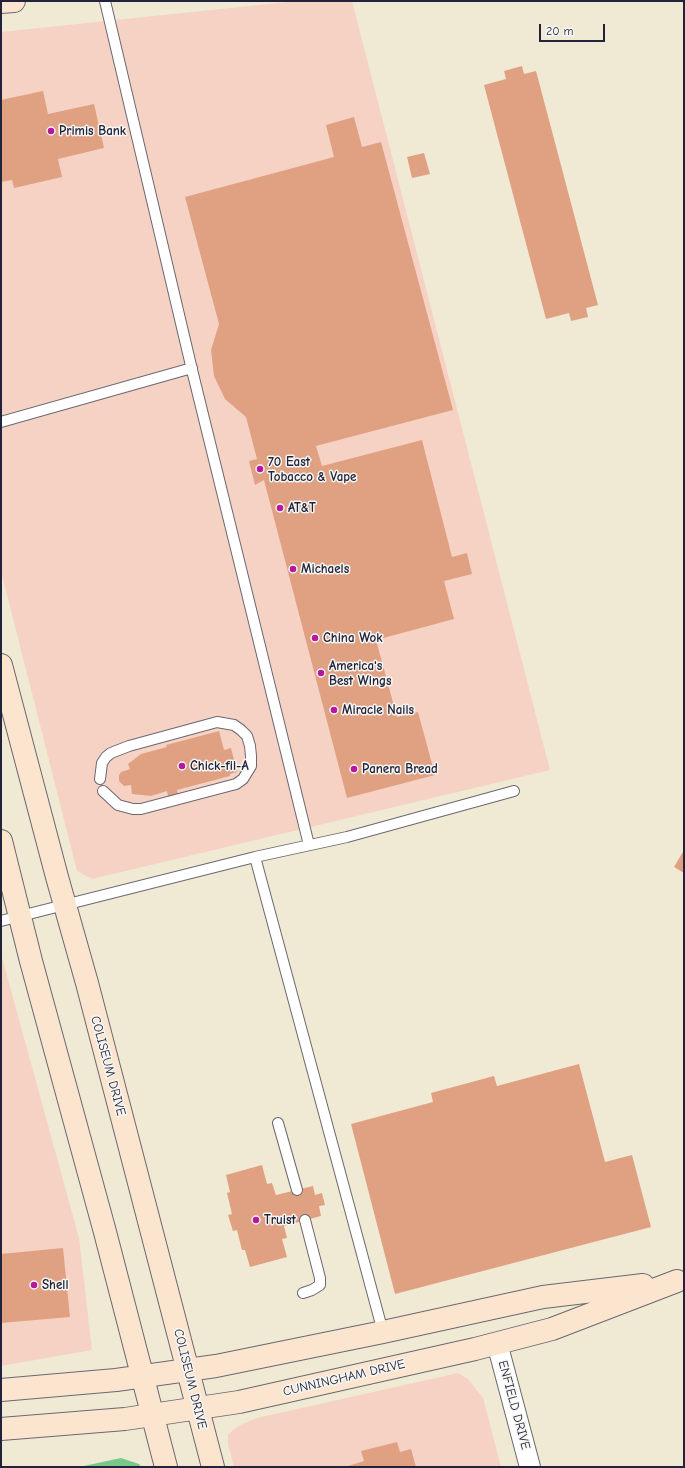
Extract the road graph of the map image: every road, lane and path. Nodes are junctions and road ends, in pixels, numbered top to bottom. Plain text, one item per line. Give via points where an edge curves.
1 (14, 1) edge
2 (105, 1) edge
3 (1, 2) edge
4 (192, 368) junction
5 (1, 422) edge
6 (1, 664) edge
7 (100, 779) dead end
8 (103, 791) dead end
9 (514, 791) dead end
10 (1, 841) edge
11 (309, 845) junction
12 (255, 857) junction
13 (64, 904) junction
14 (11, 918) edge
15 (278, 1123) dead end
16 (297, 1190) dead end
17 (305, 1220) dead end
18 (681, 1280) edge
19 (303, 1293) dead end
20 (383, 1332) junction
21 (497, 1343) junction
22 (187, 1369) junction
23 (143, 1376) junction
24 (1, 1390) edge
25 (198, 1409) junction
26 (153, 1415) junction
27 (1, 1428) edge
28 (166, 1467) edge
29 (213, 1467) edge
30 (530, 1467) edge

1 - 3 street
2 - 4 lane
4 - 5 lane
4 - 11 lane
6 - 13 street, COLISEUM DRIVE
7 - 8 lane via 102,763 106,757 124,748 217,722 234,725 247,736 251,766 243,779 236,784 141,809 118,805
9 - 11 lane via 353,836
10 - 14 street
11 - 12 lane
12 - 13 lane
12 - 20 lane
13 - 14 lane
13 - 22 street, COLISEUM DRIVE via 87,983
14 - 23 street
15 - 16 lane
17 - 19 lane via 320,1285
18 - 20 street, CUNNINGHAM DRIVE via 543,1297
18 - 21 street, CUNNINGHAM DRIVE via 552,1329
20 - 22 street, CUNNINGHAM DRIVE via 216,1366
21 - 25 street, CUNNINGHAM DRIVE via 232,1404
21 - 30 street, ENFIELD DRIVE
22 - 23 street, CUNNINGHAM DRIVE
22 - 25 street, COLISEUM DRIVE
23 - 24 street, CUNNINGHAM DRIVE
23 - 26 street
25 - 26 street, CUNNINGHAM DRIVE
25 - 29 street, COLISEUM DRIVE
26 - 27 street, CUNNINGHAM DRIVE
26 - 28 street

